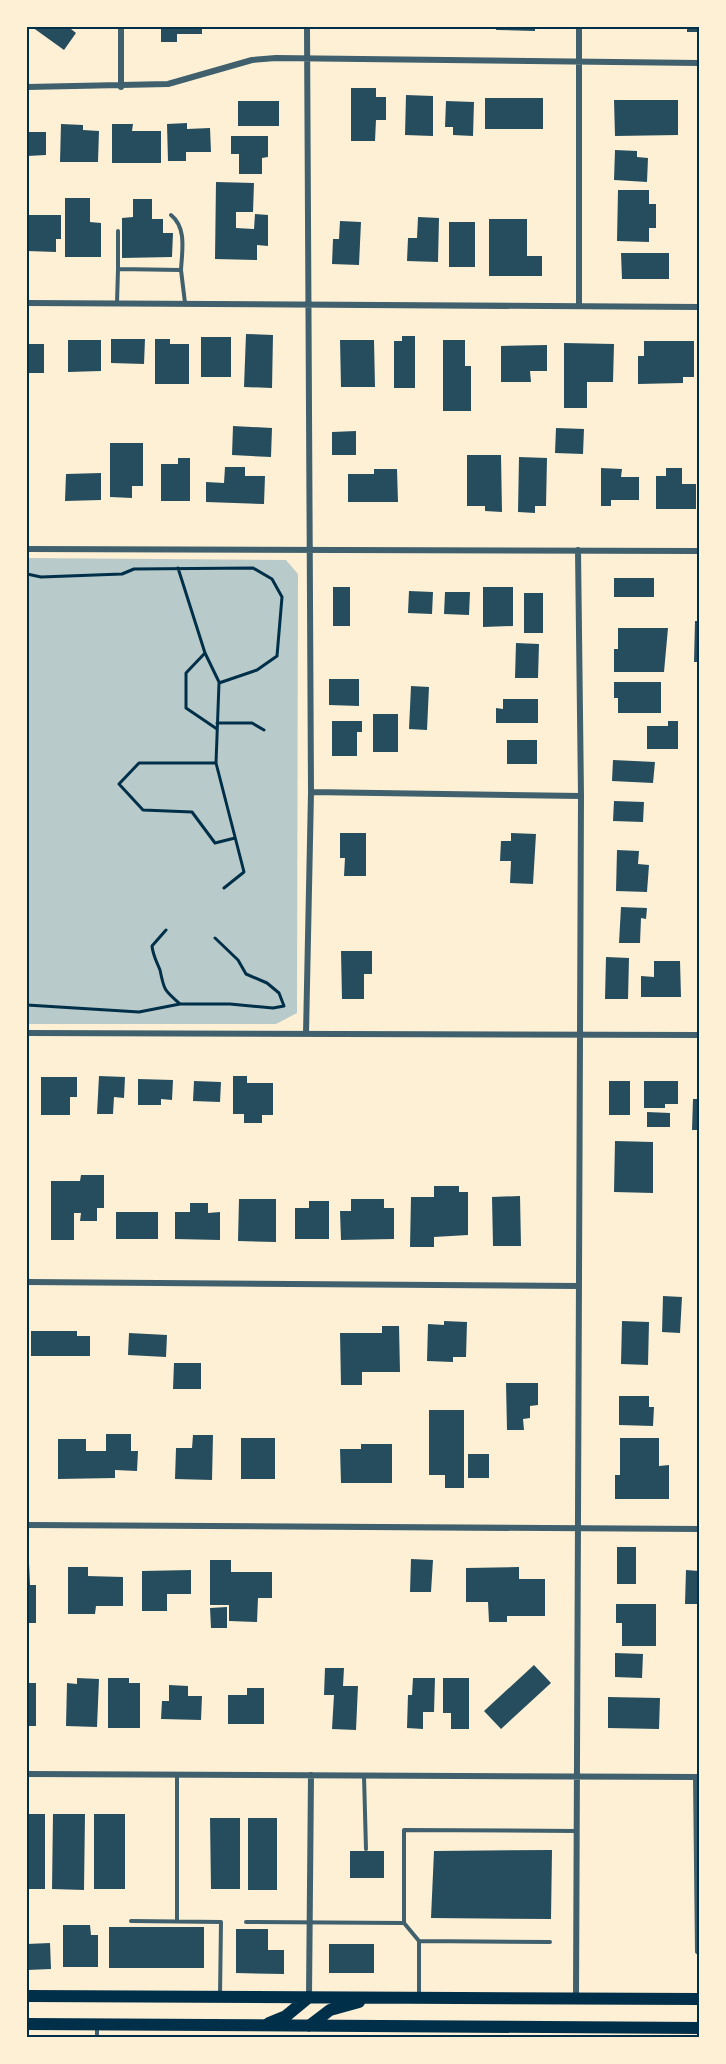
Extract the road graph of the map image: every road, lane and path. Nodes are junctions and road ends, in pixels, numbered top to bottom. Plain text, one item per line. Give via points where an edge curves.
1 (121, 27) edge
2 (307, 27) edge
3 (579, 27) edge
4 (307, 58) junction
5 (579, 63) junction
6 (699, 63) edge
7 (27, 87) edge
8 (121, 87) junction
9 (171, 215) dead end
10 (118, 231) dead end
11 (118, 268) junction
12 (182, 270) junction
13 (27, 303) edge
14 (117, 303) junction
15 (184, 303) junction
16 (308, 304) junction
17 (579, 306) junction
18 (699, 307) edge
19 (27, 549) edge
20 (310, 550) junction
21 (578, 550) junction
22 (699, 550) edge
23 (178, 568) junction
24 (27, 574) edge
25 (205, 653) junction
26 (219, 683) junction
27 (217, 723) junction
28 (217, 730) junction
29 (264, 730) dead end
30 (216, 763) junction
31 (310, 792) junction
32 (581, 796) junction
33 (235, 838) junction
34 (224, 888) dead end
35 (166, 930) dead end
36 (215, 938) dead end
37 (180, 1004) junction
38 (27, 1005) edge
39 (27, 1033) edge
40 (306, 1034) junction
41 (579, 1034) junction
42 (699, 1035) edge
43 (27, 1282) edge
44 (579, 1286) junction
45 (27, 1525) edge
46 (577, 1528) junction
47 (699, 1529) edge
48 (27, 1774) edge
49 (177, 1775) junction
50 (311, 1775) junction
51 (364, 1775) junction
52 (577, 1775) junction
53 (697, 1777) edge
54 (577, 1831) junction
55 (697, 1832) edge
56 (366, 1849) dead end
57 (131, 1921) dead end
58 (177, 1921) junction
59 (246, 1922) dead end
60 (309, 1923) junction
61 (404, 1923) junction
62 (419, 1941) junction
63 (550, 1942) dead end
64 (699, 1953) edge
65 (27, 1995) edge
66 (220, 1996) junction
67 (309, 1997) junction
68 (375, 1997) junction
69 (419, 1998) junction
70 (576, 1998) junction
71 (699, 1999) edge
72 (27, 2024) edge
73 (262, 2025) junction
74 (699, 2028) edge
75 (97, 2031) edge
76 (309, 2031) edge
77 (468, 2032) edge
78 (576, 2032) edge

1 - 8 street
2 - 4 street
3 - 5 street
4 - 5 street
4 - 8 street via 252,60 168,84
4 - 16 street
5 - 6 street
5 - 17 street
7 - 8 street
9 - 12 lane via 182,228
10 - 11 lane
11 - 12 lane
11 - 14 lane
12 - 15 lane
13 - 14 street
14 - 15 street
15 - 16 street
16 - 17 street
16 - 20 street
17 - 18 street
19 - 20 street
20 - 21 street
20 - 31 street
21 - 22 street
21 - 32 street
23 - 24 path via 134,568 122,574 57,577
23 - 25 path
23 - 26 path via 253,568 272,579 282,597 277,656 257,670
25 - 26 path
25 - 28 path via 186,674 186,708
26 - 27 path
27 - 28 path
27 - 29 path via 252,723
28 - 30 path
30 - 33 path
30 - 33 path via 139,763 119,784 143,810 192,812 215,843
31 - 32 street
31 - 40 street
32 - 41 street
33 - 34 path via 244,872
35 - 37 path via 152,946 153,959 160,969 160,982
36 - 37 path via 238,960 246,974 279,993 285,1006
37 - 38 path via 139,1012
39 - 40 street
40 - 41 street
41 - 42 street
41 - 44 street
43 - 44 street
44 - 46 street
45 - 46 street
46 - 47 street
46 - 52 street
48 - 49 street
49 - 50 street
49 - 58 lane
50 - 51 street
50 - 60 street
51 - 52 street
51 - 56 lane
52 - 53 street
52 - 54 street
53 - 55 lane
54 - 61 lane via 404,1830
54 - 70 street
55 - 64 lane
57 - 58 lane
58 - 66 lane via 221,1922
59 - 60 lane
60 - 61 lane
60 - 67 street
61 - 62 lane
62 - 63 lane
62 - 69 lane
65 - 66 main road
66 - 67 main road
67 - 68 main road
67 - 73 main road via 286,2016
68 - 69 main road
68 - 76 main road via 330,2010
69 - 70 main road
70 - 71 main road
72 - 75 main road
73 - 75 main road
73 - 76 main road
74 - 78 main road
76 - 77 main road
77 - 78 main road

